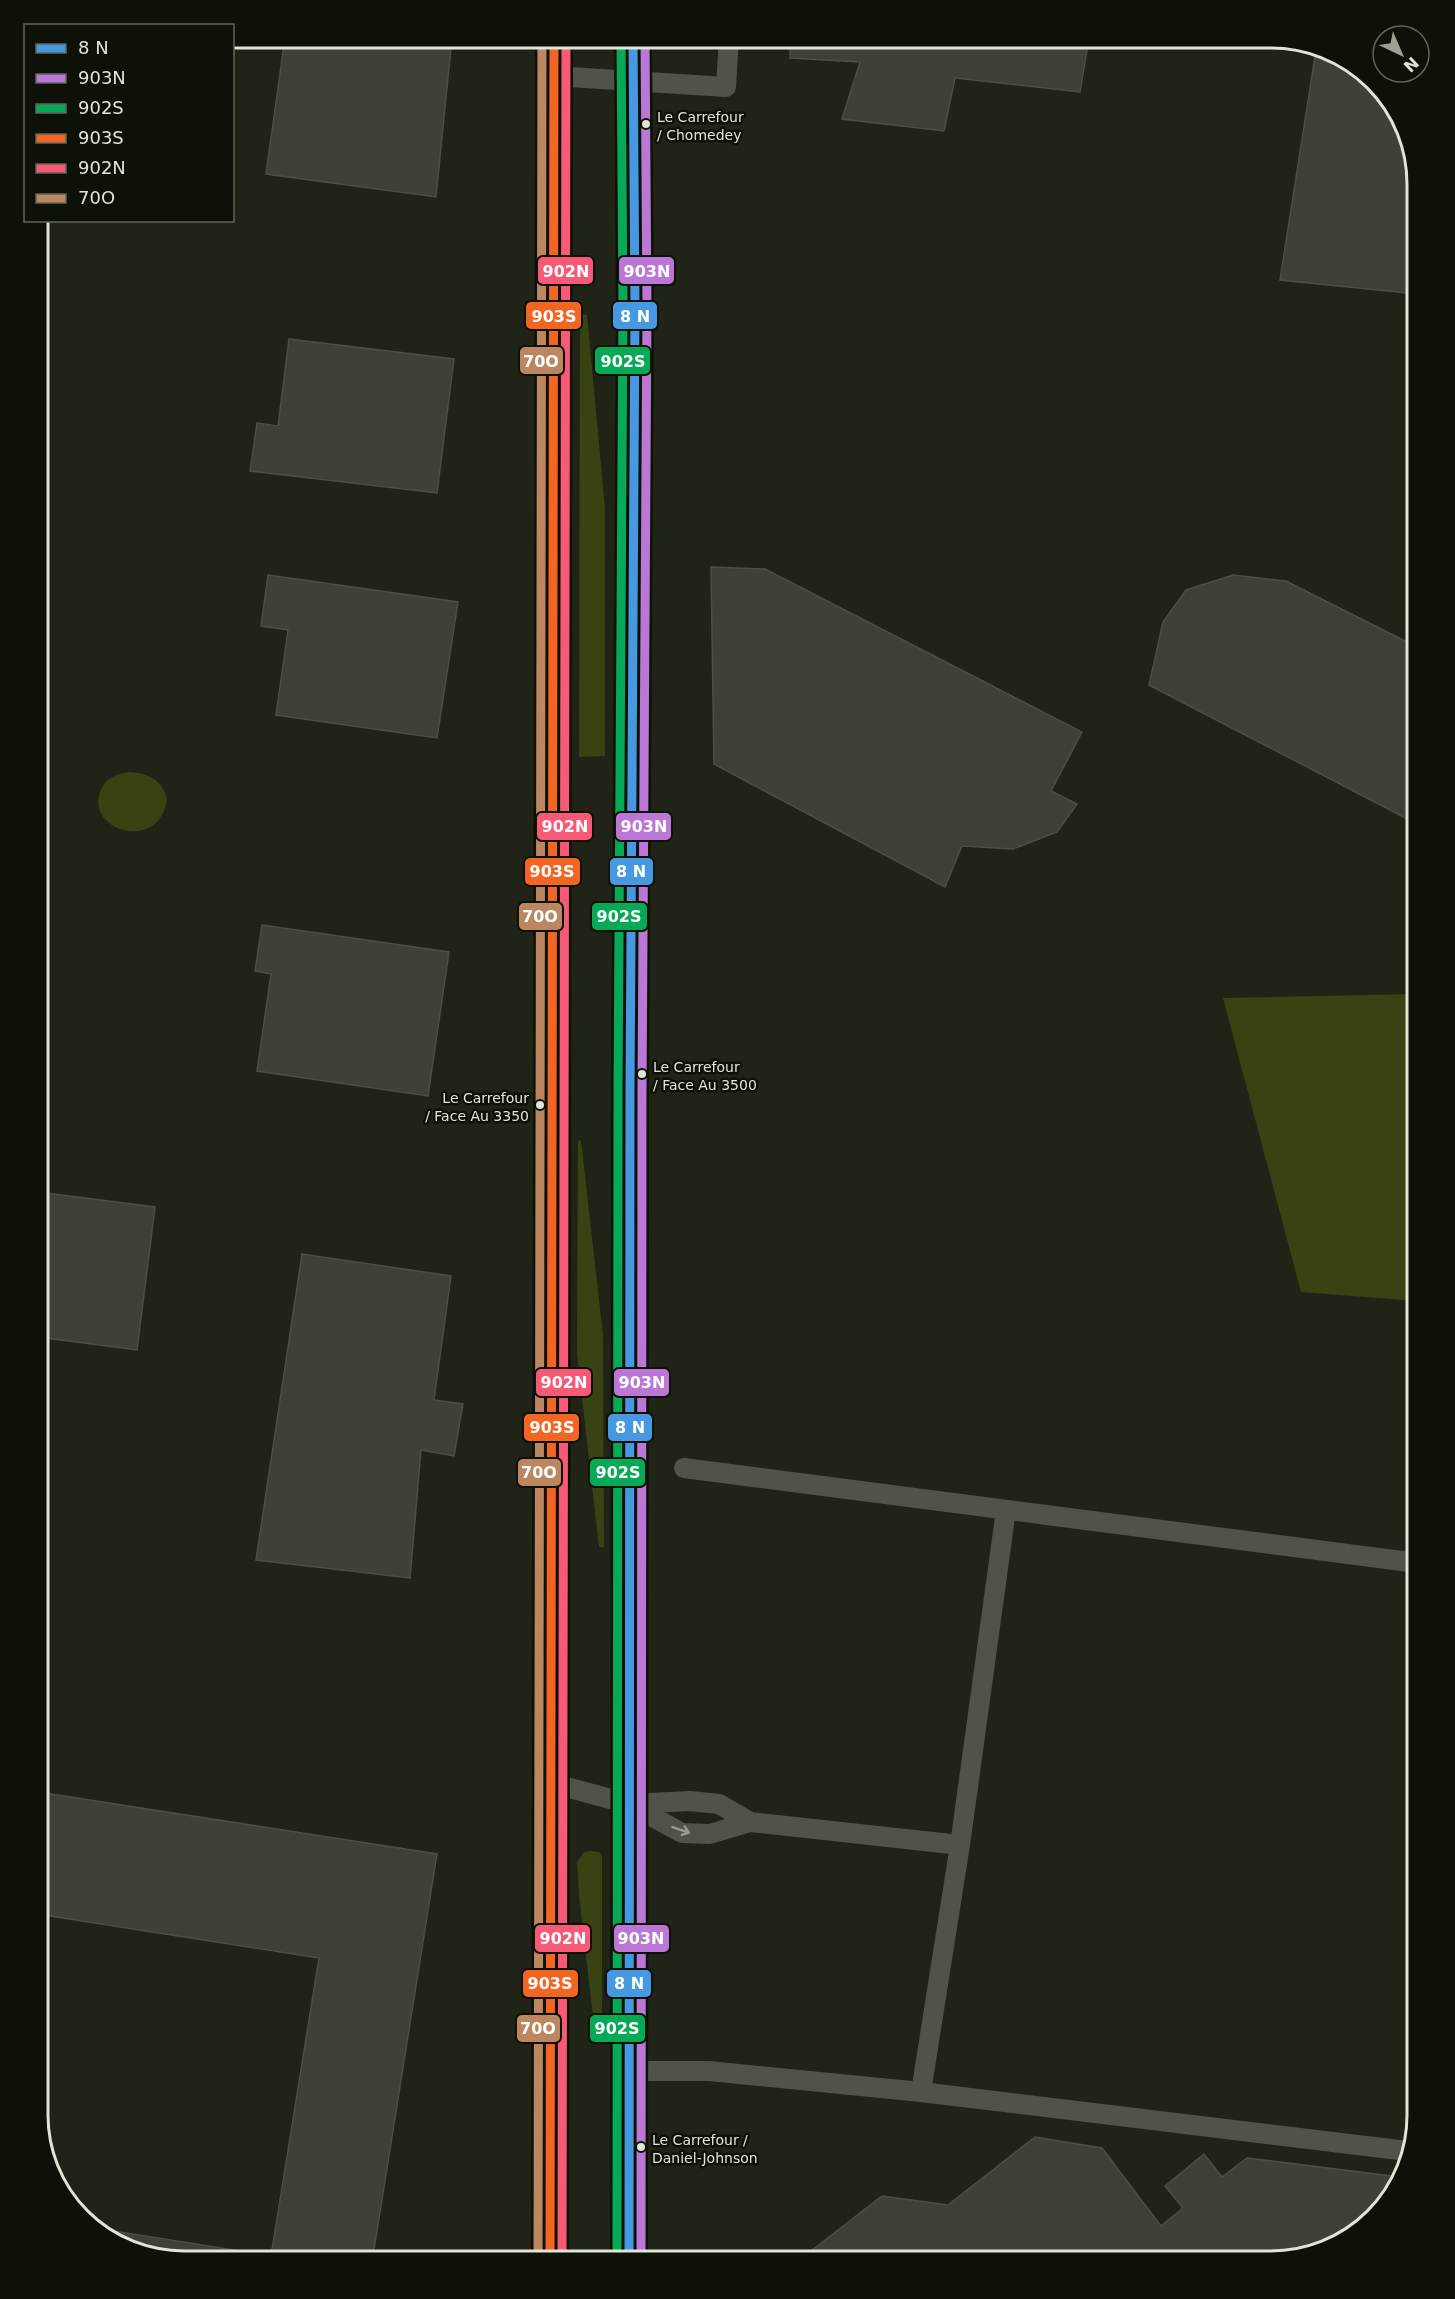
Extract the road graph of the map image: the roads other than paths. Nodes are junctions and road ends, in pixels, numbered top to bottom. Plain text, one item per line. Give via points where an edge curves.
1 (554, 48) edge
2 (633, 48) edge
3 (728, 48) edge
4 (554, 76) junction
5 (633, 81) junction
6 (684, 1468) dead end
7 (1006, 1509) junction
8 (1407, 1562) edge
9 (552, 1783) junction
10 (629, 1803) junction
11 (750, 1822) junction
12 (960, 1845) junction
13 (628, 2071) junction
14 (921, 2092) junction
15 (1402, 2150) edge
16 (550, 2251) edge
17 (628, 2251) edge

1 - 4 street
2 - 5 street
3 - 5 lane via 726,87
4 - 5 lane
4 - 9 street
5 - 10 street
6 - 7 lane
7 - 8 lane
7 - 12 lane
9 - 10 lane
9 - 16 street
10 - 11 lane via 719,1804
10 -> 11 lane via 682,1833 710,1834
10 - 13 street
11 - 12 lane
12 - 14 lane
13 - 14 lane via 709,2071
13 - 17 street
14 - 15 lane

